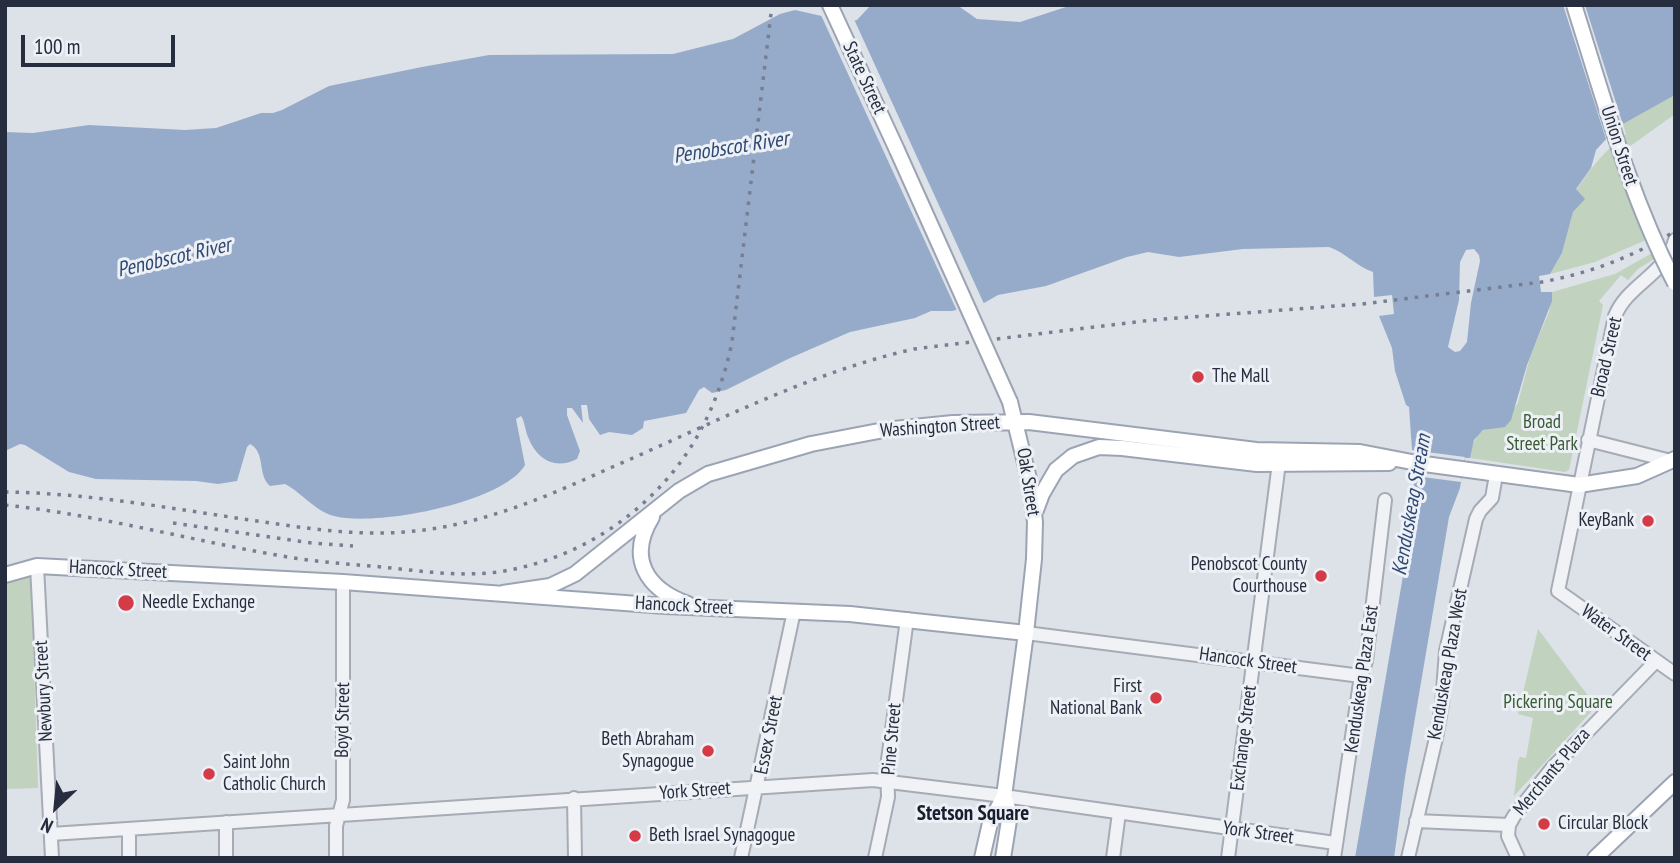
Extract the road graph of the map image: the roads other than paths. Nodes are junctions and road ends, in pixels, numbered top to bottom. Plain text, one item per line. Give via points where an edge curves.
1 (1574, 5) edge
2 (831, 7) edge
3 (897, 150) joint
4 (1675, 240) edge
5 (1663, 264) junction
6 (1675, 284) edge
7 (1017, 422) junction
8 (1588, 440) junction
9 (1280, 458) junction
10 (1673, 463) edge
11 (1496, 474) junction
12 (1579, 485) junction
13 (1385, 500) dead end
14 (656, 510) junction
15 (1035, 522) junction
16 (37, 566) junction
17 (5, 575) edge
18 (343, 582) junction
19 (1558, 591) joint
20 (503, 593) junction
21 (702, 608) junction
22 (794, 611) junction
23 (907, 619) junction
24 (1026, 633) junction
25 (1656, 661) junction
26 (1254, 662) junction
27 (1675, 674) edge
28 (1361, 677) junction
29 (888, 782) junction
30 (1675, 782) edge
31 (758, 786) junction
32 (1004, 796) junction
33 (574, 798) junction
34 (1119, 813) junction
35 (339, 814) junction
36 (1416, 821) junction
37 (226, 822) junction
38 (1509, 825) junction
39 (129, 828) junction
40 (1232, 829) junction
41 (51, 834) junction
42 (1335, 843) junction
43 (52, 858) edge
44 (129, 858) edge
45 (226, 858) edge
46 (336, 858) edge
47 (575, 858) edge
48 (741, 858) edge
49 (875, 858) edge
50 (982, 858) edge
51 (1003, 858) edge
52 (1113, 858) edge
53 (1228, 858) edge
54 (1334, 858) edge
55 (1408, 858) edge
56 (1518, 858) edge
57 (1595, 858) edge

1 - 6 main road, Union Street, bridge via 1636,199
2 - 3 main road, State Street
3 - 7 main road, Oak Street, bridge
4 - 5 street
5 - 6 street
5 - 8 street, Broad Street via 1631,291 1617,311
7 - 9 main road, Washington Street
7 - 14 main road, Washington Street via 912,427 829,439 708,474
7 - 15 main road, Oak Street
8 - 10 street
8 - 12 street, Broad Street
9 - 11 main road, Washington Street via 1417,463
9 - 15 main road, Washington Street via 1234,462 1122,447 1093,448 1056,470 1042,494
9 - 26 street, Exchange Street
10 - 12 main road, Washington Street via 1637,476
11 - 12 main road, Washington Street
11 - 36 street, Kenduskeag Plaza West via 1492,498 1476,519 1446,651 1440,715
12 - 19 street, Broad Street
13 - 28 street, Kenduskeag Plaza East
14 - 20 main road, Washington Street via 566,579
14 - 21 main road via 642,537 645,572 664,593
15 - 24 main road, Oak Street
16 - 17 main road, Hancock Street
16 - 18 main road, Hancock Street
16 - 41 street, Newbury Street
18 - 20 main road, Hancock Street
18 - 35 street, Boyd Street
19 - 25 street, Water Street
20 - 21 main road, Hancock Street
21 - 22 main road, Hancock Street
22 - 23 main road, Hancock Street
22 - 31 street, Essex Street
23 - 24 main road, Hancock Street
23 - 29 street, Pine Street
24 - 26 street, Hancock Street
24 - 32 main road, Oak Street
25 - 27 street, Water Street
25 - 38 street, Merchants Plaza via 1553,766
26 - 28 street, Hancock Street
26 - 40 street, Exchange Street
28 - 42 street, Kenduskeag Plaza East
29 - 31 street, York Street
29 - 32 street, York Street
29 - 49 street, Pine Street
30 - 57 main road
31 - 33 street, York Street
31 - 48 street, Essex Street
32 - 34 street, York Street
32 - 50 main road via 990,823
32 - 51 main road via 1010,814
33 - 35 street, York Street
33 - 47 street
34 - 40 street, York Street
34 - 52 street
35 - 37 street, York Street
35 - 46 street, Boyd Street
36 - 38 street
36 - 55 street, Kenduskeag Plaza West
37 - 39 street, York Street
37 - 45 street
38 - 56 street via 1509,840
39 - 41 street, York Street
39 - 44 street
40 - 42 street, York Street
40 - 53 street, Exchange Street
41 - 43 street, Newbury Street
42 - 54 street, Kenduskeag Plaza East

